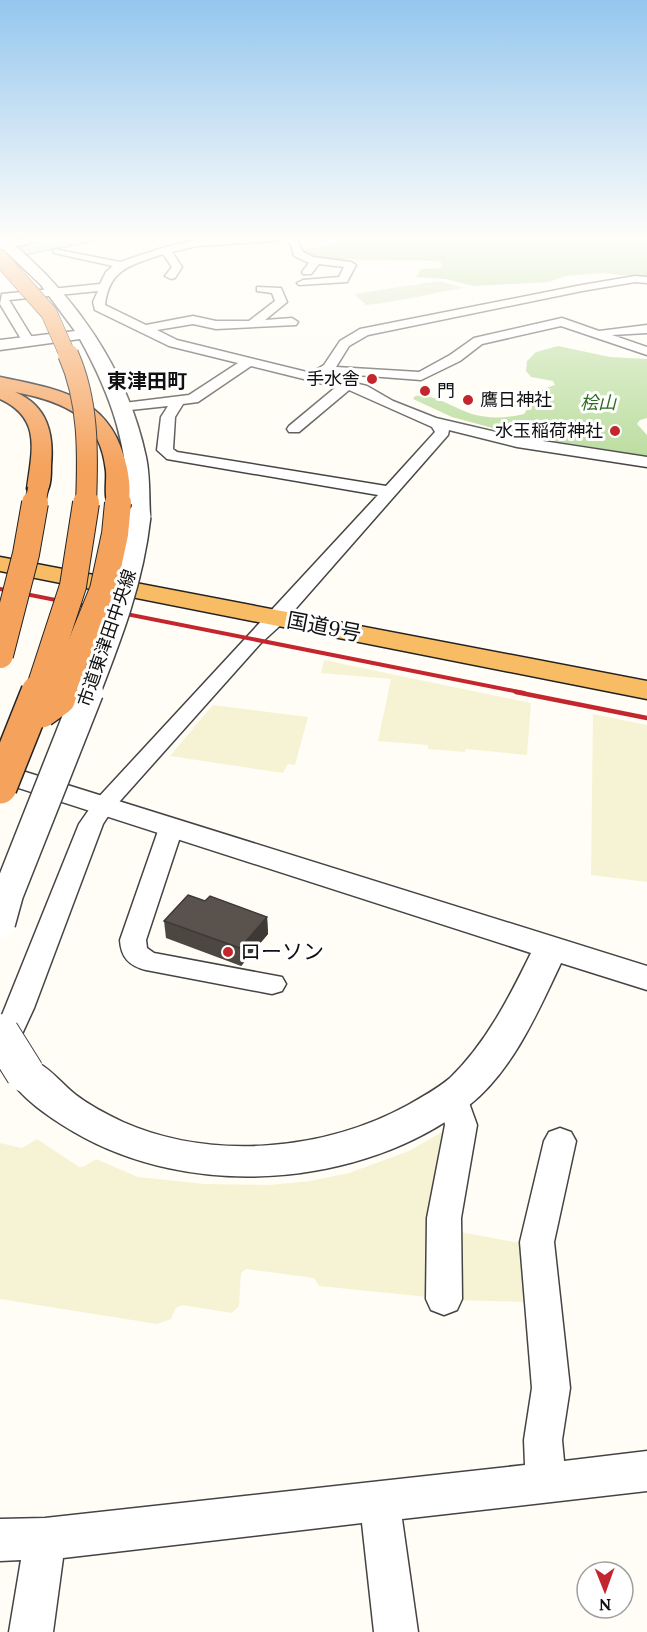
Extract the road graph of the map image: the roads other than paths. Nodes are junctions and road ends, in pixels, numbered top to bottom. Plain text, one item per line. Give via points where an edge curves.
1 (12, 314) edge
2 (48, 314) edge
3 (72, 314) edge
4 (112, 314) edge
5 (265, 314) edge
6 (452, 314) edge
7 (291, 322) dead end
8 (252, 324) junction
9 (145, 329) junction
10 (647, 329) edge
11 (591, 333) junction
12 (86, 334) junction
13 (27, 339) junction
14 (0, 345) edge
15 (645, 351) dead end
16 (249, 361) junction
17 (321, 373) junction
18 (0, 383) edge
19 (348, 384) junction
20 (0, 392) edge
21 (177, 403) junction
22 (121, 407) junction
23 (433, 423) junction
24 (294, 429) dead end
25 (647, 462) edge
26 (390, 492) junction
27 (129, 510) junction
28 (0, 564) edge
29 (277, 618) junction
30 (0, 655) edge
31 (647, 690) edge
32 (30, 719) junction
33 (0, 773) edge
34 (0, 787) edge
35 (103, 806) junction
36 (171, 828) junction
37 (0, 923) edge
38 (551, 947) junction
39 (647, 978) edge
40 (272, 984) dead end
41 (0, 1033) edge
42 (12, 1063) edge
43 (446, 1101) junction
44 (560, 1141) dead end
45 (444, 1299) dead end
46 (647, 1470) edge
47 (546, 1483) junction
48 (380, 1503) junction
49 (45, 1539) junction
50 (0, 1540) edge
51 (32, 1632) edge
52 (396, 1632) edge

1 - 13 street
2 - 32 highway, bridge via 66,346 84,405 87,509 77,566
3 - 12 street, 市道東津田中央線
4 - 9 street
5 - 8 street
6 - 17 street via 364,332 340,348 337,358
7 - 8 street
8 - 9 street via 216,325 194,320
9 - 16 street via 173,343
10 - 11 street
11 - 15 street
11 - 17 street via 562,322 493,337 478,341 455,358 418,376
12 - 13 street
12 - 22 street, 市道東津田中央線
13 - 14 street
16 - 17 street
16 - 21 street via 193,399
17 - 19 street
18 - 27 highway via 68,401 102,424 115,451
19 - 23 street
19 - 24 street
20 - 30 highway, bridge via 24,403 38,417 42,438 38,489 26,554
21 - 22 street
21 - 26 street via 168,417 165,450 172,456
22 - 27 street, 市道東津田中央線 via 136,457
23 - 25 street via 528,444
23 - 26 street via 441,428 442,435
26 - 29 street
27 - 32 highway, bridge via 115,534 103,590 59,698
27 - 37 street, 市道東津田中央線, bridge via 134,560 116,622
28 - 29 highway, 国道9号
29 - 31 highway, 国道9号
29 - 35 street via 259,633
32 - 34 highway, bridge
33 - 35 street
35 - 36 street
35 - 42 street via 91,824 20,1008
36 - 38 street
36 - 40 street via 134,940 134,952 146,961
38 - 39 street
38 - 43 street via 522,1007 493,1052
41 - 42 street, bridge
42 - 43 street via 44,1094 109,1133 154,1149 212,1160 273,1159 330,1151 386,1134
43 - 45 street via 457,1109 461,1125 444,1218
44 - 47 street via 537,1242 550,1388 543,1440
46 - 47 street
47 - 48 street
48 - 49 street
48 - 52 street
49 - 50 street
49 - 51 street

